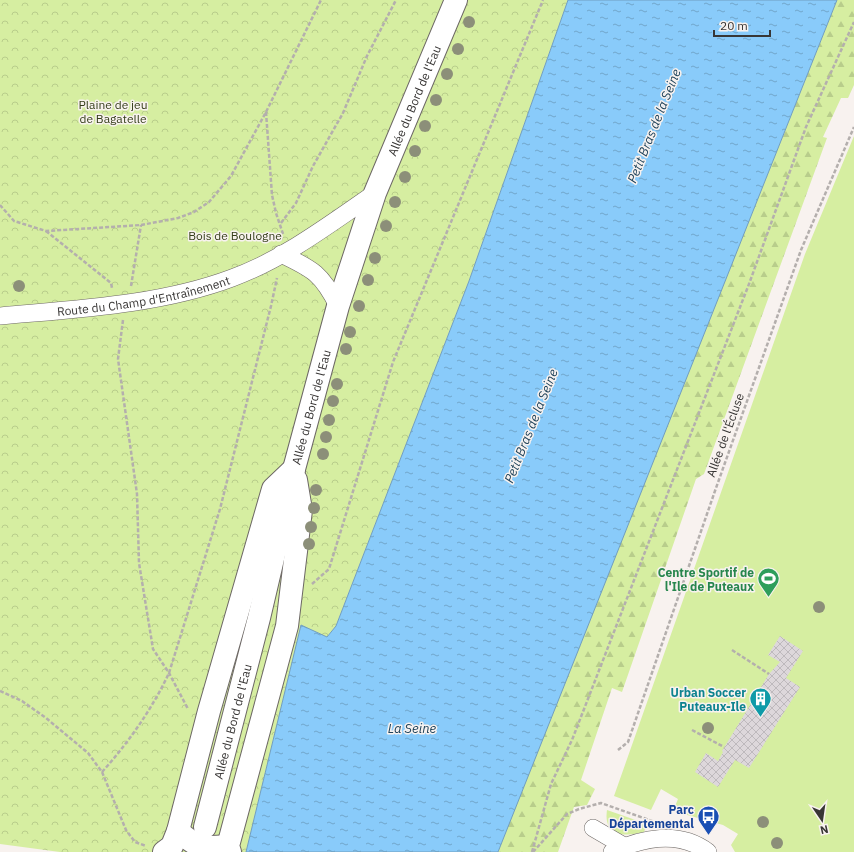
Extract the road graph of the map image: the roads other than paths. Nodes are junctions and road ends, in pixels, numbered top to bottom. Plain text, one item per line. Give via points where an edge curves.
1 (456, 0) edge
2 (375, 193) junction
3 (281, 254) junction
4 (338, 306) junction
5 (0, 316) edge
6 (294, 469) junction
7 (205, 827) dead end
8 (593, 828) dead end
9 (172, 845) edge
10 (229, 849) edge
11 (618, 849) edge
12 (708, 852) edge

1 - 2 main road, Allée du Bord de l'Eau
2 - 3 street, Route du Champ d'Entraînement
2 - 4 main road, Allée du Bord de l'Eau
3 - 4 street via 314,271 323,280
3 - 5 street, Route du Champ d'Entraînement via 232,278 178,293 122,303
4 - 6 main road, Allée du Bord de l'Eau
6 - 7 main road, Allée du Bord de l'Eau
6 - 9 main road via 273,489
6 - 10 main road via 301,510 286,626
8 - 11 street
9 - 10 main road
11 - 12 street via 647,839 670,838 698,844

